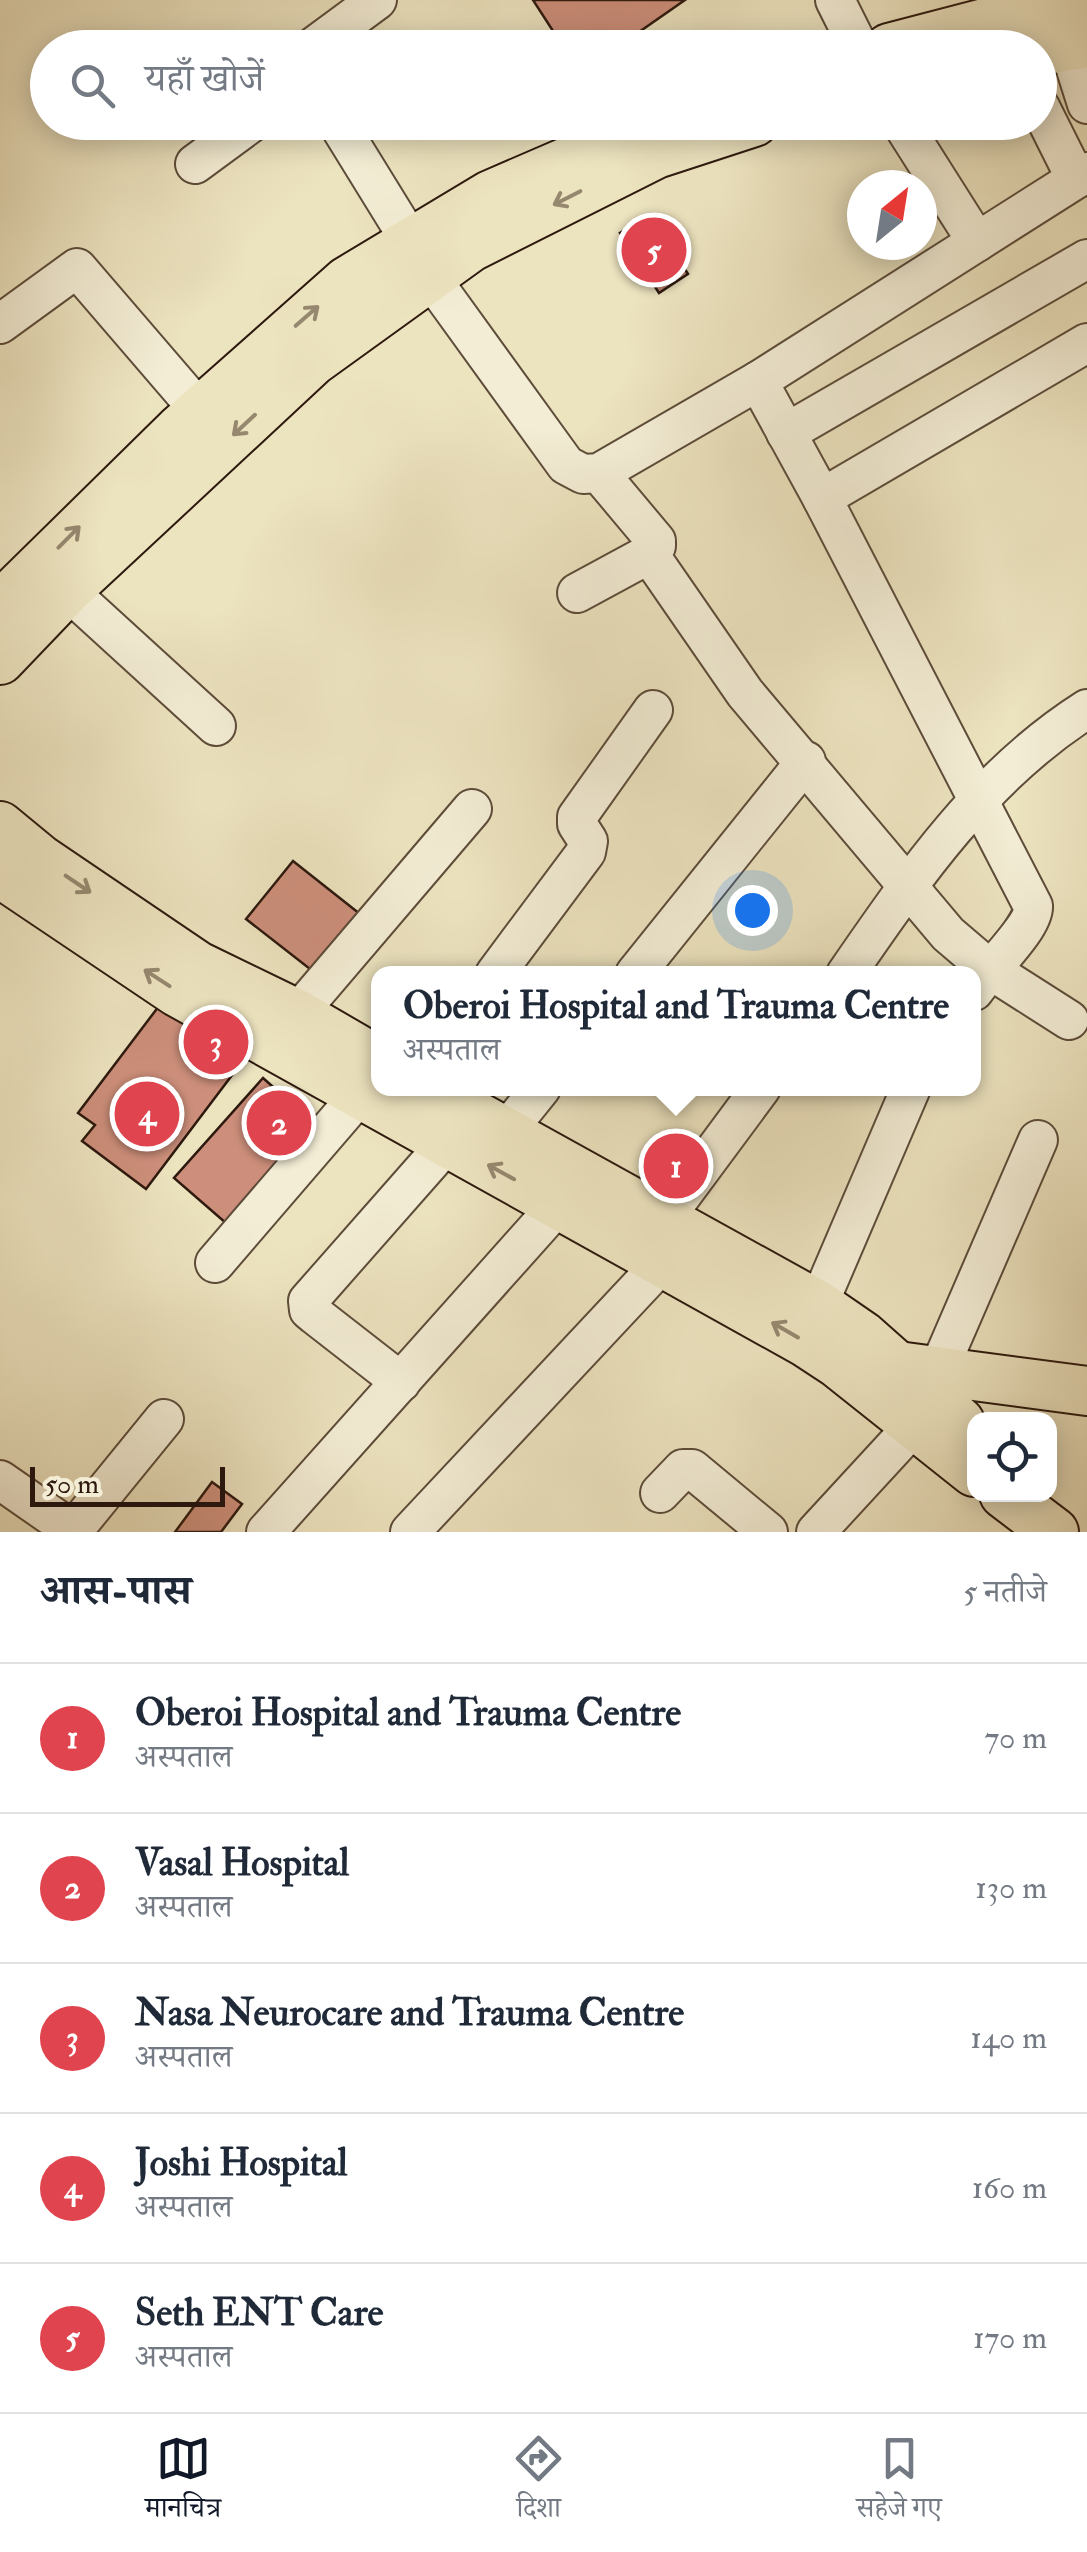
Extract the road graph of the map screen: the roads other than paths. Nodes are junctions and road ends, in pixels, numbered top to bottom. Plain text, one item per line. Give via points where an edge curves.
1 (377, 0) edge
2 (835, 0) edge
3 (1057, 25) edge
4 (336, 30) edge
5 (849, 30) edge
6 (1020, 30) edge
7 (1087, 104) edge
8 (1057, 135) edge
9 (228, 140) edge
10 (347, 140) edge
11 (620, 140) edge
12 (699, 140) edge
13 (912, 140) edge
14 (195, 164) dead end
15 (1082, 175) edge
16 (977, 242) junction
17 (1087, 259) edge
18 (421, 260) junction
19 (0, 324) edge
20 (1087, 344) edge
21 (758, 381) junction
22 (200, 411) junction
23 (786, 432) junction
24 (599, 473) junction
25 (822, 498) junction
26 (649, 554) junction
27 (67, 590) junction
28 (577, 593) dead end
29 (0, 606) edge
30 (0, 660) edge
31 (1087, 709) edge
32 (653, 710) dead end
33 (216, 726) dead end
34 (806, 761) junction
35 (976, 799) junction
36 (472, 810) dead end
37 (0, 826) edge
38 (0, 873) edge
39 (906, 886) junction
40 (501, 966) edge
41 (640, 966) edge
42 (851, 966) edge
43 (971, 966) edge
44 (981, 980) edge
45 (296, 1014) junction
46 (1069, 1020) dead end
47 (370, 1077) edge
48 (393, 1096) edge
49 (440, 1096) edge
50 (535, 1096) edge
51 (757, 1096) edge
52 (908, 1096) edge
53 (504, 1134) junction
54 (1038, 1140) dead end
55 (448, 1142) junction
56 (559, 1204) junction
57 (663, 1240) junction
58 (215, 1264) dead end
59 (818, 1305) junction
60 (837, 1363) junction
61 (401, 1382) junction
62 (920, 1391) junction
63 (1087, 1391) edge
64 (164, 1419) dead end
65 (967, 1428) edge
66 (967, 1462) edge
67 (0, 1480) edge
68 (660, 1493) dead end
69 (1026, 1512) edge
70 (1087, 1522) edge
71 (73, 1532) edge
72 (266, 1532) edge
73 (410, 1532) edge
74 (768, 1532) edge
75 (816, 1532) edge

1 - 4 street
2 - 5 street
3 - 6 main road
3 - 7 street
8 - 15 street
9 - 14 street
10 - 18 street
11 - 18 main road via 490,195
12 -> 18 main road via 656,154 471,247
13 - 16 street
15 - 16 street
16 - 21 street
17 - 23 street
22 -> 18 main road via 347,282
18 - 24 street via 566,465
18 -> 27 main road
19 - 22 street via 77,268
20 - 25 street
21 - 23 street
21 - 24 street
29 -> 22 main road
23 - 25 street
24 - 26 street via 656,541
25 - 35 street
26 - 28 street
26 - 34 street via 745,693
27 - 30 main road
27 - 33 street
31 - 35 street
32 - 40 street via 577,817 586,852
34 - 39 street
34 - 41 street
35 - 39 street
35 - 44 street via 1034,914
36 - 45 street
37 -> 45 main road via 198,966
47 -> 38 main road via 177,992
39 - 42 street
39 - 43 street
44 - 46 street
45 - 47 main road
47 - 58 street
48 - 55 main road
49 - 53 main road
50 - 53 street
51 - 57 street
52 - 59 street
53 - 57 main road
54 - 62 street
56 -> 55 main road
55 - 61 street via 308,1301 309,1310
56 - 57 main road
56 - 61 street
57 - 59 main road
60 -> 57 main road
57 - 73 street
59 - 62 main road via 863,1336
60 - 62 main road
60 - 62 main road
61 - 72 street
62 - 63 main road
62 - 65 main road
62 - 66 main road
62 - 75 street
64 - 71 street
67 - 71 street
68 - 74 street via 692,1469
69 - 70 main road

